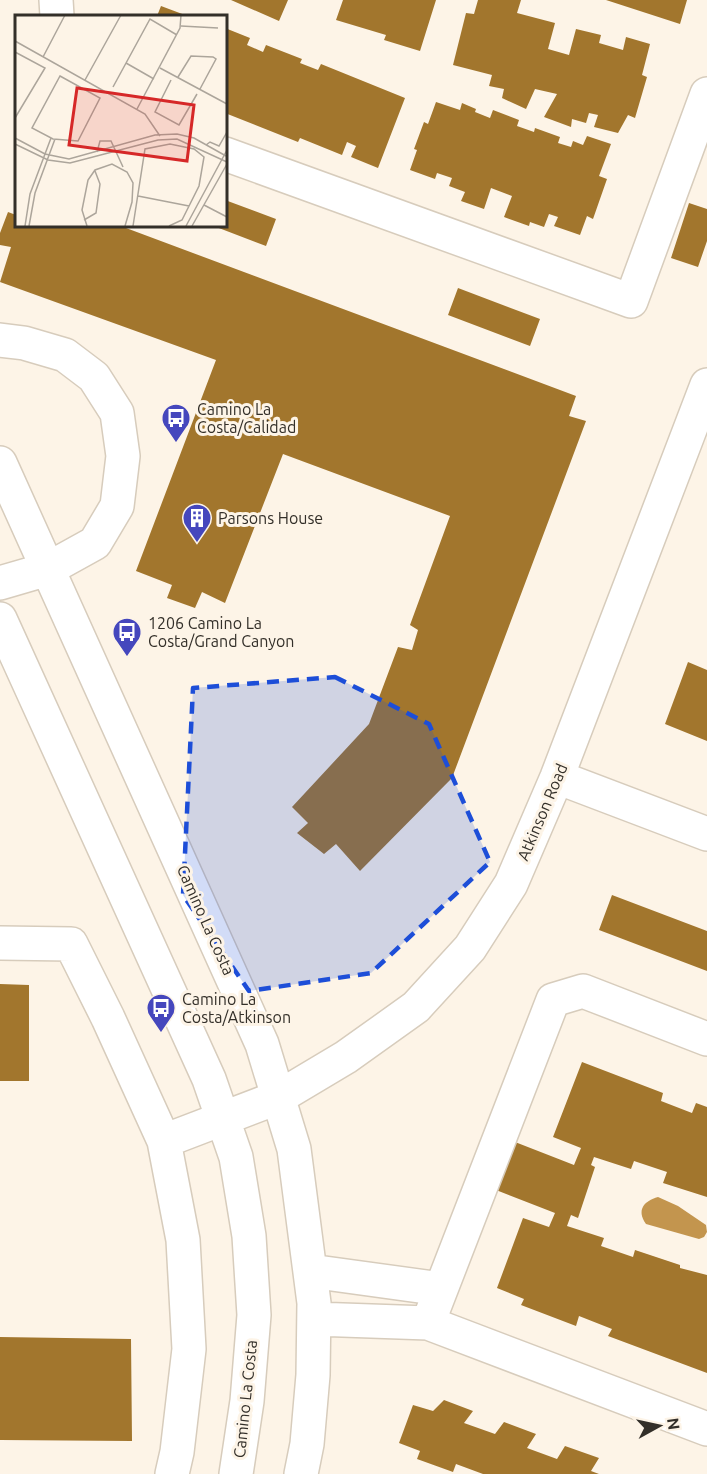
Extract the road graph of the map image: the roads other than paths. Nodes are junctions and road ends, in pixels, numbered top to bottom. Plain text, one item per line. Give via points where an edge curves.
1 (56, 0) edge
2 (57, 15) edge
3 (707, 94) edge
4 (226, 154) edge
5 (0, 340) edge
6 (707, 385) edge
7 (0, 463) edge
8 (48, 569) junction
9 (0, 583) edge
10 (0, 617) edge
11 (557, 777) junction
12 (707, 834) edge
13 (0, 943) edge
14 (707, 1040) edge
15 (279, 1096) junction
16 (223, 1118) junction
17 (164, 1141) junction
18 (310, 1271) junction
19 (441, 1289) junction
20 (314, 1319) junction
21 (428, 1323) junction
22 (707, 1429) edge
23 (172, 1474) edge
24 (236, 1474) edge
25 (300, 1474) edge

1 - 2 street
3 - 4 street via 631,302
5 - 8 street via 65,355 94,377 117,414 123,456 117,506 95,543
6 - 11 street, Atkinson Road
7 - 8 street, Camino La Costa
8 - 9 street
8 - 10 street
8 - 15 street, Camino La Costa via 262,1044
10 - 16 street, Camino La Costa via 209,1079
11 - 12 street
11 - 15 street, Atkinson Road via 511,884 470,948 416,1007 346,1057
13 - 17 street via 71,944
14 - 19 street via 583,991 553,1000
15 - 16 street, Atkinson Road
15 - 18 street, Camino La Costa via 294,1149
16 - 17 street, Atkinson Road
16 - 24 street, Camino La Costa via 236,1157 249,1236 254,1315
17 - 23 street via 183,1240 189,1349
18 - 19 street
18 - 20 street, Camino La Costa
19 - 21 street
20 - 21 street
20 - 25 street, Camino La Costa via 307,1444
21 - 22 street

